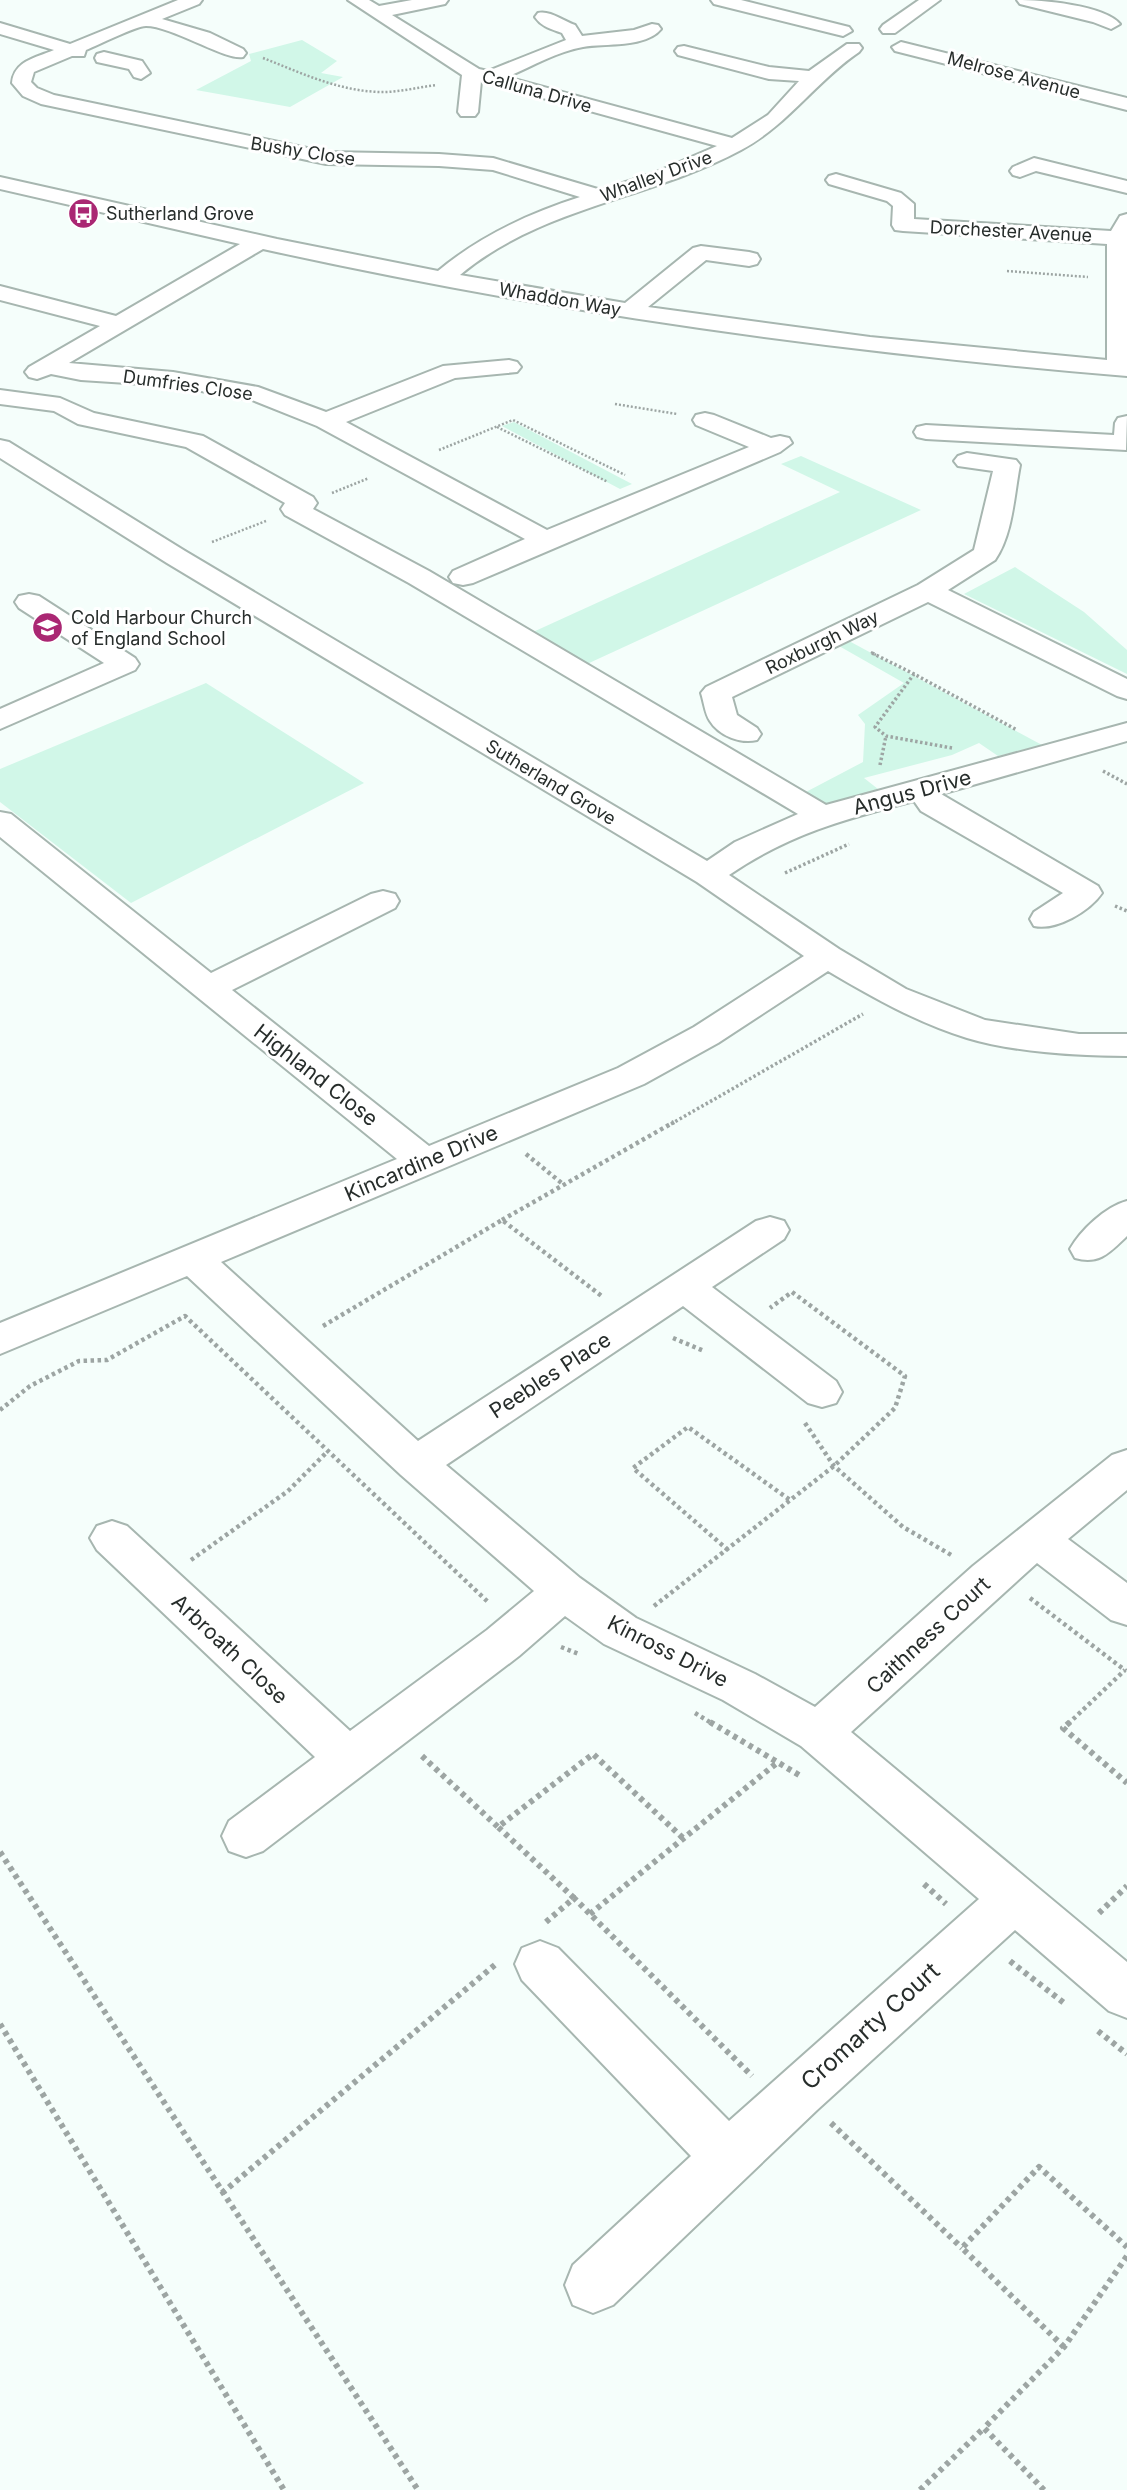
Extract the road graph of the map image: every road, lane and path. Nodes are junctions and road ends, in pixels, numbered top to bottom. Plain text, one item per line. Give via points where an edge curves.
1 (357, 0) edge
2 (720, 0) edge
3 (931, 0) edge
4 (1026, 0) edge
5 (186, 1) edge
6 (438, 3) edge
7 (379, 12) junction
8 (106, 17) dead end
9 (544, 17) dead end
10 (138, 22) junction
11 (0, 24) edge
12 (1111, 24) dead end
13 (652, 29) dead end
14 (869, 40) junction
15 (576, 42) junction
16 (720, 44) dead end
17 (237, 47) joint
18 (68, 50) junction
19 (0, 72) edge
20 (22, 72) junction
21 (141, 73) dead end
22 (813, 77) junction
23 (476, 78) junction
24 (1127, 85) edge
25 (1094, 96) junction
26 (1127, 104) edge
27 (468, 112) dead end
28 (735, 145) junction
29 (1020, 171) dead end
30 (836, 180) dead end
31 (0, 183) edge
32 (1127, 187) edge
33 (601, 197) junction
34 (1123, 229) edge
35 (259, 242) junction
36 (749, 259) dead end
37 (1007, 271) dead end
38 (442, 279) junction
39 (1117, 279) junction
40 (0, 293) edge
41 (629, 310) junction
42 (121, 324) junction
43 (47, 366) junction
44 (509, 367) dead end
45 (1123, 368) edge
46 (0, 397) edge
47 (615, 404) dead end
48 (705, 420) joint
49 (326, 421) junction
50 (1127, 422) edge
51 (496, 426) dead end
52 (926, 432) dead end
53 (0, 447) edge
54 (967, 461) dead end
55 (644, 500) junction
56 (546, 540) junction
57 (463, 577) dead end
58 (928, 591) junction
59 (29, 602) dead end
60 (1127, 690) edge
61 (0, 720) edge
62 (1127, 732) edge
63 (746, 734) dead end
64 (1027, 735) dead end
65 (886, 736) junction
66 (946, 752) dead end
67 (893, 762) dead end
68 (880, 765) junction
69 (871, 771) dead end
70 (922, 790) junction
71 (822, 815) junction
72 (0, 821) edge
73 (708, 875) junction
74 (383, 901) dead end
75 (1046, 919) dead end
76 (827, 956) junction
77 (207, 989) junction
78 (894, 996) junction
79 (1127, 1045) edge
80 (425, 1162) junction
81 (1127, 1214) edge
82 (502, 1220) junction
83 (770, 1230) dead end
84 (1089, 1248) dead end
85 (194, 1260) junction
86 (685, 1287) junction
87 (634, 1320) junction
88 (0, 1339) edge
89 (286, 1347) junction
90 (707, 1353) dead end
91 (808, 1404) joint
92 (327, 1452) dead end
93 (416, 1464) junction
94 (834, 1466) junction
95 (1127, 1466) edge
96 (790, 1500) junction
97 (112, 1538) dead end
98 (1038, 1540) junction
99 (728, 1550) junction
100 (993, 1575) junction
101 (159, 1583) junction
102 (564, 1591) junction
103 (1127, 1606) edge
104 (620, 1631) junction
105 (1126, 1671) edge
106 (391, 1727) junction
107 (818, 1732) junction
108 (349, 1760) junction
109 (1127, 1783) edge
110 (498, 1827) junction
111 (246, 1836) dead end
112 (684, 1839) junction
113 (0, 1852) edge
114 (574, 1898) junction
115 (1015, 1898) junction
116 (590, 1914) junction
117 (527, 1950) junction
118 (1127, 1994) edge
119 (0, 2024) edge
120 (790, 2099) junction
121 (727, 2157) junction
122 (222, 2193) junction
123 (1127, 2247) edge
124 (962, 2248) junction
125 (1127, 2256) edge
126 (593, 2285) dead end
127 (1064, 2347) junction
128 (984, 2428) junction
129 (284, 2490) edge
130 (418, 2490) edge
131 (920, 2490) edge
132 (1044, 2490) edge

1 - 7 street, Calluna Drive
2 - 14 street, Melrose Avenue
3 - 14 street
4 - 12 street
5 - 10 street
6 - 7 street
7 - 23 street, Calluna Drive
8 - 10 street
9 - 15 street via 569,29
10 - 17 street
10 - 18 street
11 - 18 street
13 - 15 street
14 - 22 street, Whalley Drive
14 - 25 street, Melrose Avenue
15 - 23 street
16 - 22 street via 690,52 769,73
17 - 23 path via 362,90 403,91
18 - 20 street
18 - 21 street via 135,65
19 - 20 street
20 - 33 street, Bushy Close via 21,83 48,100 326,158 435,159 502,166
22 - 28 street, Whalley Drive via 776,118
23 - 27 street
23 - 28 street, Calluna Drive
24 - 25 street
25 - 26 street, Melrose Avenue
28 - 33 street, Whalley Drive via 693,166
29 - 32 street via 1034,164
30 - 34 street, Dorchester Avenue via 894,197 904,204 903,225
31 - 35 street, Whaddon Way
33 - 38 street, Whalley Drive via 491,242 461,260
34 - 39 street, Dorchester Avenue
35 - 38 street, Whaddon Way
35 - 42 street
36 - 41 street via 701,253
37 - 39 path
38 - 41 street, Whaddon Way
39 - 45 street, Dorchester Avenue
40 - 42 street
41 - 45 street, Whaddon Way via 932,351
42 - 43 street
43 - 46 street
43 - 49 street, Dumfries Close via 173,379 258,394
44 - 49 street via 451,371
46 - 71 street via 60,405 87,419 194,441 304,503 294,509
47 - 48 path
48 - 55 street via 776,445
49 - 56 street, Dumfries Close
50 - 52 street via 1126,443
51 - 55 path
53 - 73 street, Sutherland Grove via 188,565
54 - 58 street, Roxburgh Way via 1007,465 992,539 986,554
55 - 56 street
56 - 57 street
58 - 60 street
58 - 63 street, Roxburgh Way via 716,693 723,719
59 - 61 street via 125,664
62 - 70 street, Angus Drive
64 - 65 path via 914,674 875,727
65 - 66 path via 959,749
65 - 68 path
67 - 68 path
68 - 69 path
70 - 71 street, Angus Drive
70 - 75 street via 932,804 1086,893
71 - 73 street, Angus Drive via 746,849
72 - 77 street, Highland Close
73 - 76 street, Sutherland Grove
74 - 77 street
76 - 78 street, Sutherland Grove
76 - 80 street, Kincardine Drive via 706,1035 631,1076
77 - 80 street, Highland Close
78 - 79 street, Sutherland Grove via 978,1030 1079,1045
78 - 82 path
80 - 85 street, Kincardine Drive
81 - 84 street
82 - 87 path
82 - 89 path
83 - 86 street, Peebles Place
85 - 88 street, Kincardine Drive
85 - 89 street, Kinross Drive
86 - 87 street, Peebles Place
86 - 91 street
87 - 90 path
87 - 93 street, Peebles Place
89 - 93 street, Kinross Drive
91 - 94 path via 806,1424
92 - 101 path via 288,1491
93 - 102 street, Kinross Drive
94 - 96 path
94 - 100 path via 904,1527
95 - 98 street, Caithness Court
96 - 99 path
96 - 99 path via 688,1427 633,1468
97 - 101 street, Arbroath Close
98 - 100 street, Caithness Court
98 - 103 street
99 - 104 path
100 - 105 path
100 - 107 street, Caithness Court
101 - 108 street, Arbroath Close
102 - 104 street, Kinross Drive
102 - 106 street
104 - 107 street, Kinross Drive via 739,1687
105 - 109 path via 1063,1728
106 - 108 street
106 - 110 path
107 - 112 path
107 - 115 street, Kinross Drive
108 - 111 street
110 - 112 path via 593,1754
110 - 114 path
112 - 116 path
113 - 122 path
114 - 116 path
114 - 117 path
115 - 118 street, Kinross Drive
115 - 120 street, Cromarty Court
116 - 120 path
117 - 121 street
117 - 122 path
119 - 129 path
120 - 121 street, Cromarty Court
120 - 124 path
121 - 126 street, Cromarty Court
122 - 130 path
123 - 124 path via 1040,2167
124 - 127 path
125 - 127 path
127 - 128 path
128 - 131 path
128 - 132 path

